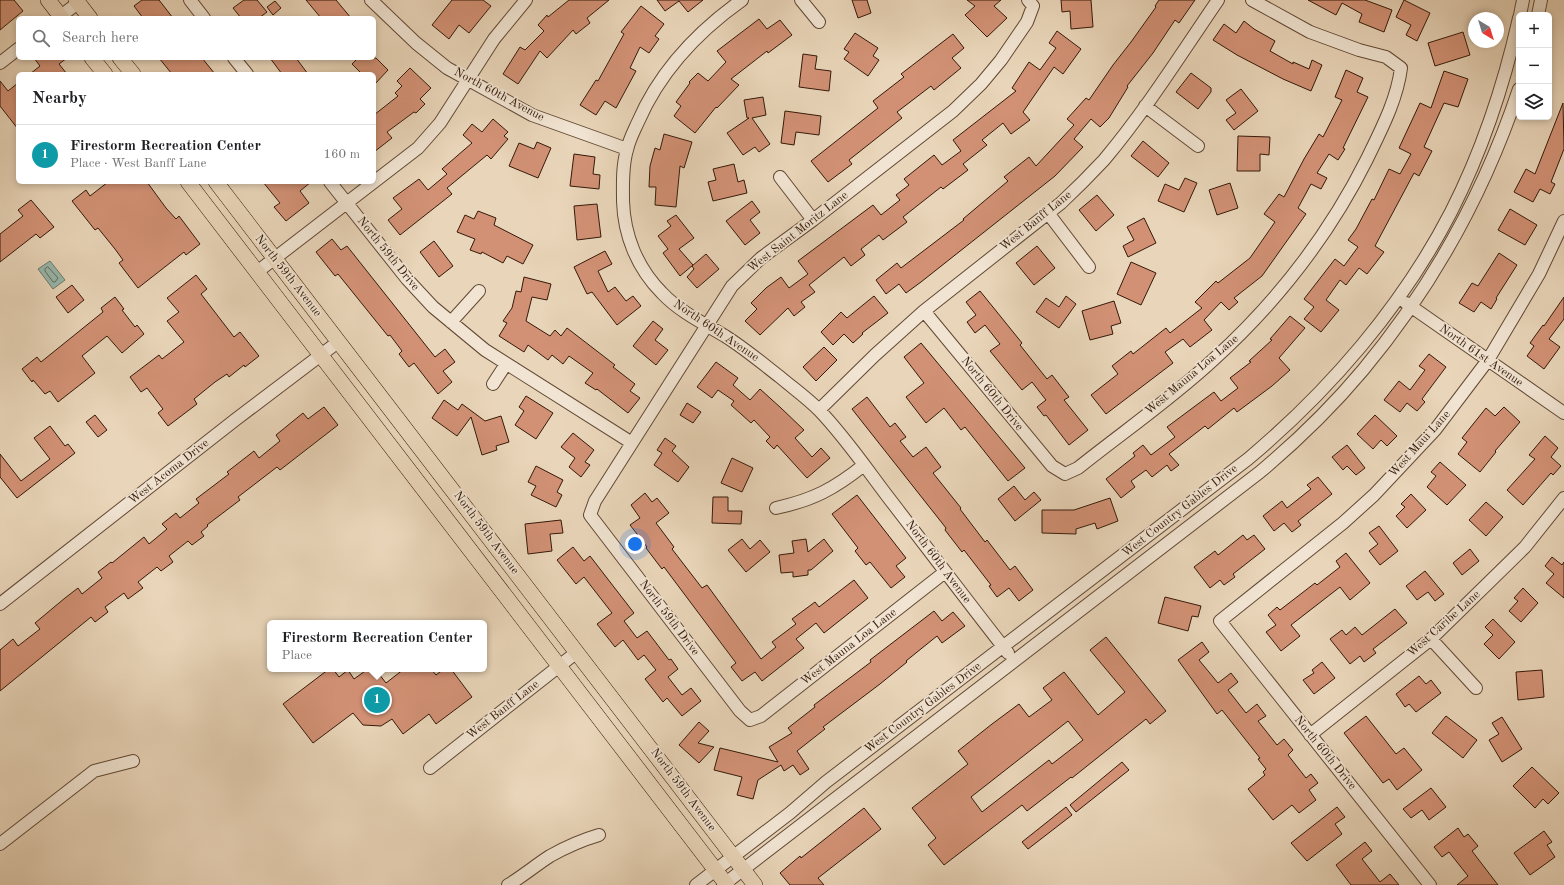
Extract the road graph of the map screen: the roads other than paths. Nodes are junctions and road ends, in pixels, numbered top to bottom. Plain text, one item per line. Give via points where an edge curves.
1 (48, 0) edge
2 (190, 0) edge
3 (371, 0) edge
4 (526, 0) edge
5 (742, 0) edge
6 (802, 0) edge
7 (1218, 0) edge
8 (1252, 0) edge
9 (1523, 0) edge
10 (1541, 0) edge
11 (77, 1) edge
12 (1031, 3) edge
13 (1521, 12) edge
14 (1539, 12) edge
15 (59, 16) edge
16 (61, 16) edge
17 (88, 16) edge
18 (202, 16) edge
19 (819, 22) dead end
20 (1516, 29) edge
21 (16, 51) edge
22 (94, 60) edge
23 (122, 60) edge
24 (236, 60) edge
25 (0, 63) edge
26 (103, 72) edge
27 (131, 72) edge
28 (245, 72) edge
29 (468, 79) junction
30 (1516, 97) edge
31 (1145, 106) junction
32 (1198, 146) dead end
33 (627, 149) junction
34 (780, 177) dead end
35 (376, 181) edge
36 (190, 184) edge
37 (218, 184) edge
38 (331, 184) edge
39 (372, 184) edge
40 (346, 204) junction
41 (1048, 213) junction
42 (813, 220) junction
43 (1564, 221) edge
44 (275, 259) junction
45 (1089, 267) dead end
46 (257, 272) junction
47 (479, 291) dead end
48 (1398, 298) junction
49 (1412, 307) junction
50 (924, 310) junction
51 (451, 322) junction
52 (707, 326) junction
53 (338, 342) junction
54 (320, 355) junction
55 (1488, 360) junction
56 (506, 364) junction
57 (493, 384) dead end
58 (819, 410) junction
59 (1564, 413) edge
60 (632, 443) junction
61 (864, 465) junction
62 (1064, 474) joint
63 (1564, 498) edge
64 (776, 508) dead end
65 (590, 515) joint
66 (945, 572) junction
67 (0, 604) edge
68 (1220, 621) joint
69 (1431, 639) junction
70 (1004, 647) junction
71 (577, 652) junction
72 (1014, 660) junction
73 (559, 667) junction
74 (1476, 688) dead end
75 (750, 720) joint
76 (1310, 735) junction
77 (133, 760) dead end
78 (430, 768) dead end
79 (599, 835) dead end
80 (0, 844) edge
81 (734, 856) junction
82 (743, 869) junction
83 (716, 870) junction
84 (725, 884) edge
85 (508, 885) edge
86 (696, 885) edge
87 (755, 885) edge
88 (1430, 885) edge

1 - 15 main road
2 - 18 street
3 - 29 street, North 60th Avenue via 416,43 447,68
4 - 29 street via 494,39
5 - 33 street via 695,38 672,63 655,86
6 - 19 street
7 - 31 street, West Banff Lane
8 - 62 street, West Mauna Loa Lane via 1310,32 1386,57 1401,68 1399,85 1380,133 1360,174 1309,256 1244,331 1212,361 1078,468
9 - 13 street
10 - 14 street
11 - 16 street
11 - 17 main road
12 - 42 street, West Saint Moritz Lane via 1027,22 981,84 953,111
20 - 48 street, West Country Gables Drive via 1500,89 1467,176 1433,245
21 - 25 street
22 - 26 main road
23 - 27 main road
24 - 28 street
29 - 33 street, North 60th Avenue via 532,114
29 - 35 street via 440,123 418,148
30 - 49 street, West Country Gables Drive via 1499,143 1466,216
31 - 32 street
31 - 41 street, West Banff Lane via 1104,159
33 - 52 street, North 60th Avenue via 624,171 624,218 637,260 662,293
34 - 42 street
36 - 46 main road, North 59th Avenue
37 - 44 main road, North 59th Avenue
38 - 40 street, North 59th Drive
39 - 40 street
40 - 44 street
40 - 51 street, North 59th Drive via 407,279
41 - 45 street
41 - 50 street, West Banff Lane
42 - 52 street, West Saint Moritz Lane via 748,269 732,286
43 - 55 street, West Maui Lane via 1540,274
44 - 46 street
44 - 53 main road, North 59th Avenue
46 - 54 main road, North 59th Avenue
47 - 51 street
48 - 49 street, North 61st Avenue
48 - 70 street, West Country Gables Drive via 1348,362 1272,438
49 - 55 street, North 61st Avenue
49 - 72 street, West Country Gables Drive via 1343,394 1286,450
50 - 58 street, West Banff Lane
50 - 62 street, North 60th Drive via 1052,466
51 - 56 street, North 59th Drive
52 - 58 street, North 60th Avenue via 759,360
52 - 60 street, West Saint Moritz Lane
53 - 54 street, West Acoma Drive
53 - 71 main road, North 59th Avenue
54 - 67 street, West Acoma Drive
54 - 73 main road, North 59th Avenue
55 - 59 street, North 61st Avenue
55 - 68 street, West Maui Lane via 1435,430 1374,495 1343,523
56 - 57 street
56 - 60 street, North 59th Drive
58 - 61 street, North 60th Avenue
60 - 65 street, West Saint Moritz Lane via 595,501
61 - 64 street via 829,490 812,498
61 - 66 street, North 60th Avenue
63 - 69 street, West Caribe Lane via 1526,547
65 - 75 street, North 59th Drive via 740,711
66 - 70 street, North 60th Avenue
66 - 75 street, West Mauna Loa Lane via 761,716
68 - 76 street, North 60th Drive
69 - 74 street
69 - 76 street, West Caribe Lane
70 - 72 street, North 60th Avenue
70 - 81 street, West Country Gables Drive via 826,782
71 - 73 street, West Banff Lane
71 - 81 main road, North 59th Avenue
72 - 82 street, West Country Gables Drive
73 - 78 street, West Banff Lane
73 - 83 main road, North 59th Avenue
76 - 88 street, North 60th Drive
77 - 80 street via 94,771
79 - 85 street via 578,841
81 - 82 main road, North 59th Avenue
81 - 83 street, West Country Gables Drive
82 - 84 street, West Country Gables Drive
82 - 87 main road, North 59th Avenue
83 - 84 main road, North 59th Avenue
83 - 86 street, West Country Gables Drive

